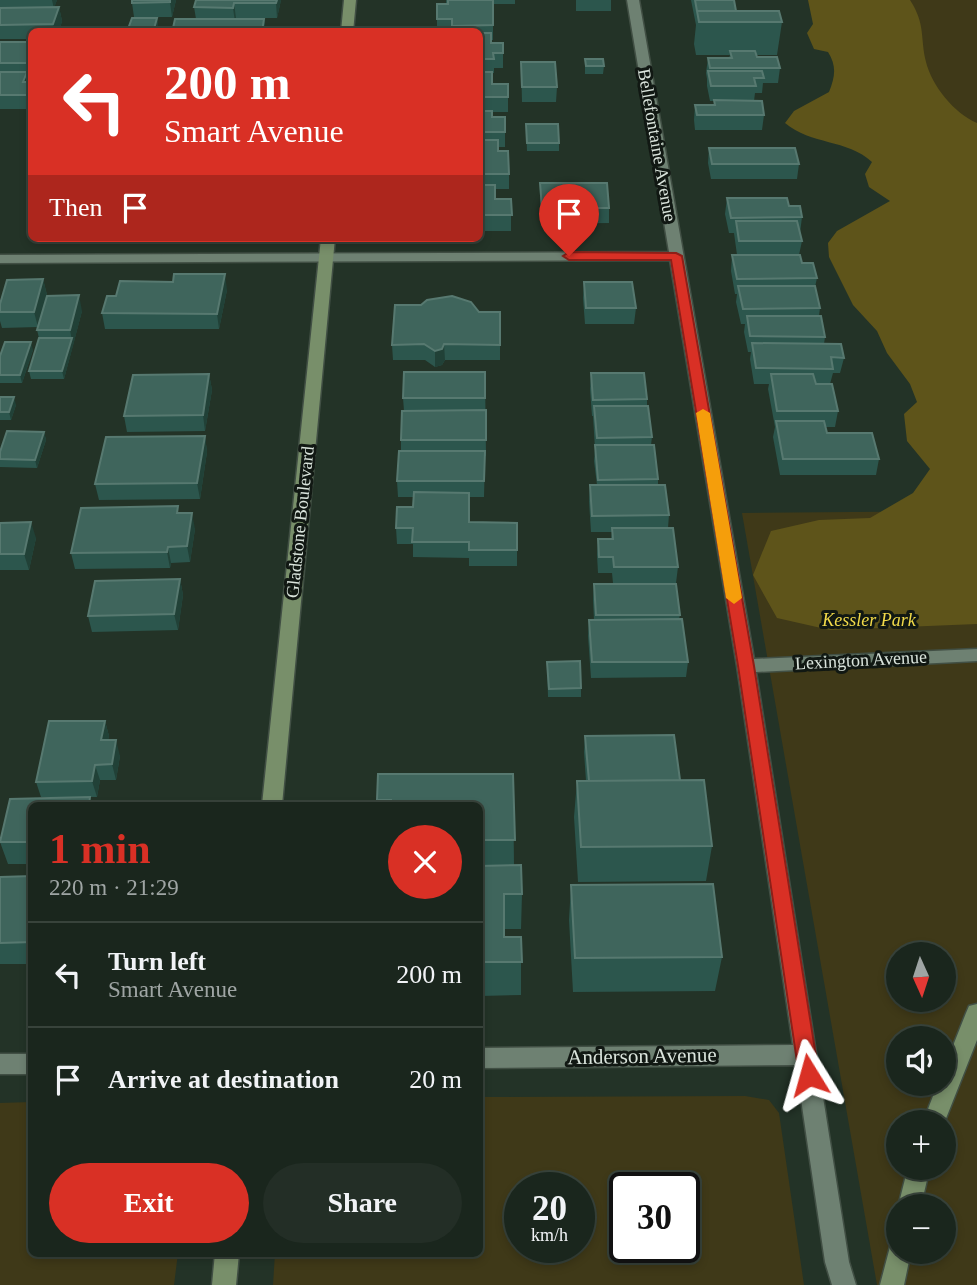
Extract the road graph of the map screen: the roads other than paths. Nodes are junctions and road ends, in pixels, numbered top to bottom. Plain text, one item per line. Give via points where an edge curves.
1 (350, 0) edge
2 (633, 0) edge
3 (347, 28) edge
4 (328, 242) edge
5 (326, 256) junction
6 (676, 256) junction
7 (0, 259) edge
8 (977, 655) edge
9 (746, 666) junction
10 (272, 802) edge
11 (977, 1013) edge
12 (806, 1055) junction
13 (483, 1059) edge
14 (0, 1064) edge
15 (28, 1064) edge
16 (939, 1110) edge
17 (227, 1257) edge
18 (896, 1264) edge
19 (224, 1285) edge
20 (844, 1285) edge
21 (892, 1285) edge

1 - 3 street
2 - 6 street, Bellefontaine Avenue
4 - 5 street, Gladstone Boulevard
5 - 6 street
5 - 7 street
5 - 10 street, Gladstone Boulevard
6 - 9 street, Bellefontaine Avenue
8 - 9 street, Lexington Avenue
9 - 12 street, Bellefontaine Avenue
11 - 16 street
12 - 13 street, Anderson Avenue
12 - 20 street, Bellefontaine Avenue
14 - 15 street
17 - 19 street
18 - 21 street

